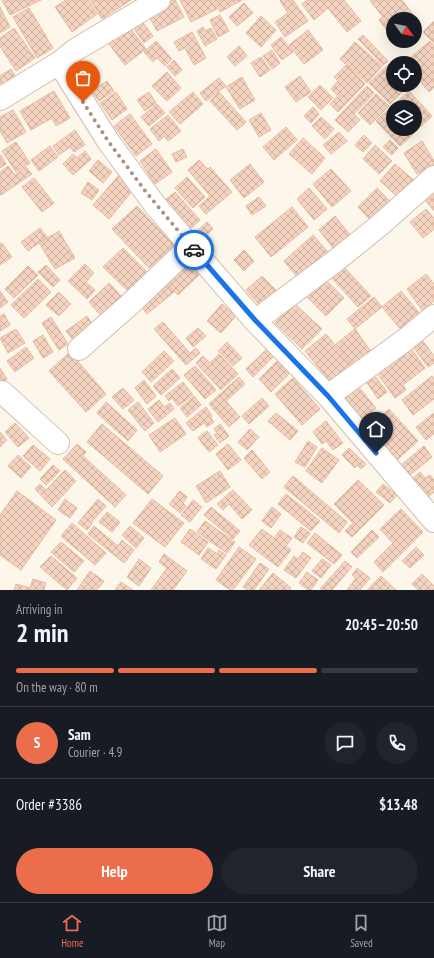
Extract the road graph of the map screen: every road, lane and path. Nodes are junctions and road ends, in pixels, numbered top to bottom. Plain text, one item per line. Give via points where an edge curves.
1 (160, 0) edge
2 (59, 63) junction
3 (0, 99) edge
4 (434, 177) edge
5 (191, 246) junction
6 (434, 316) edge
7 (255, 320) junction
8 (79, 349) dead end
9 (0, 394) edge
10 (328, 396) junction
11 (58, 443) dead end
12 (434, 521) edge

1 - 2 street via 75,50
2 - 3 street
2 - 5 street via 108,141 155,205
4 - 7 street via 334,262
5 - 7 street
5 - 8 street
6 - 10 street
7 - 10 street
9 - 11 street via 2,392
10 - 12 street

